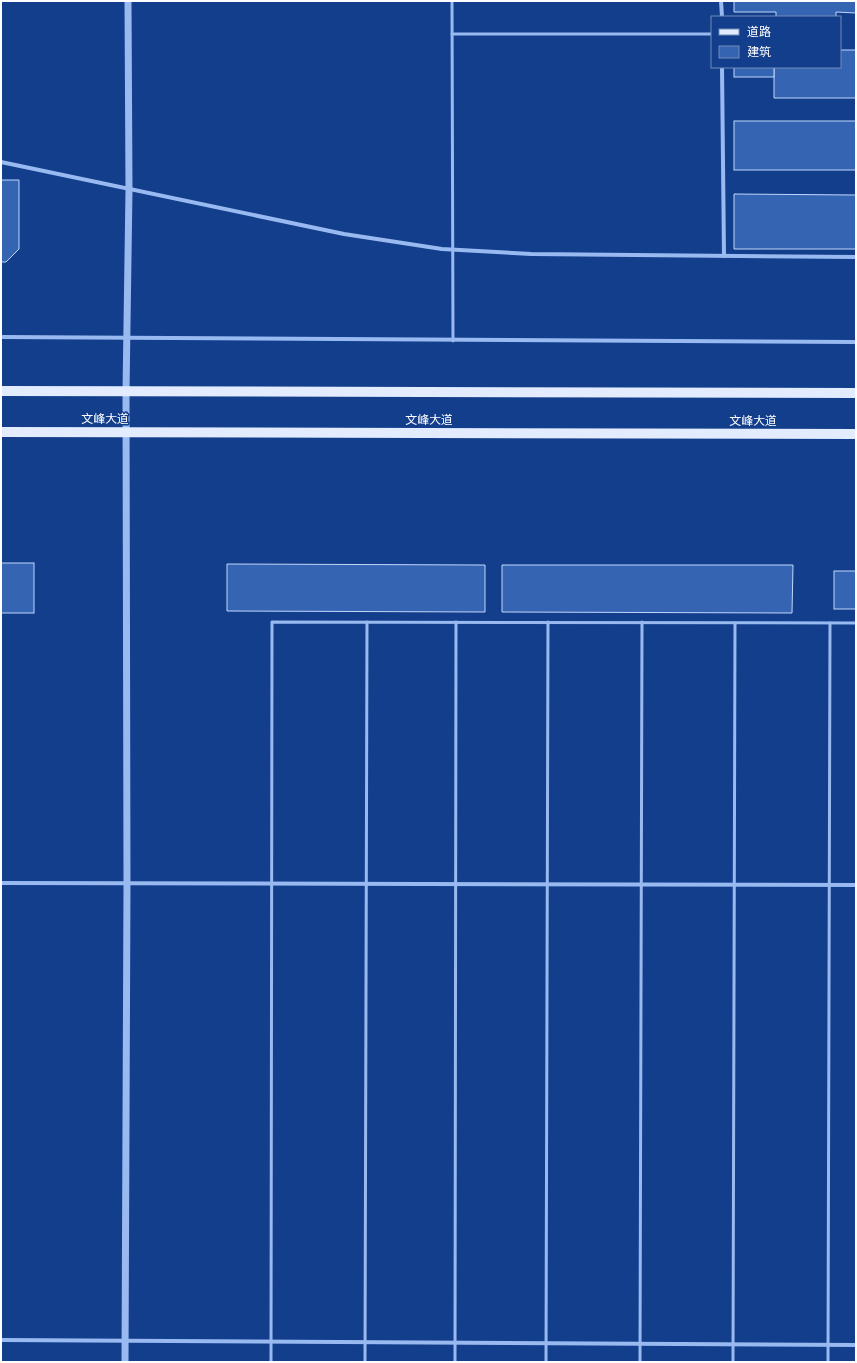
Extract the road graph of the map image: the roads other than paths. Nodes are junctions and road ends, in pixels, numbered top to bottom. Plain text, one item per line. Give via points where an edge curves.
1 (128, 1) edge
2 (452, 1) edge
3 (722, 1) edge
4 (722, 16) edge
5 (452, 34) junction
6 (711, 34) edge
7 (722, 68) edge
8 (1, 162) edge
9 (129, 190) junction
10 (453, 249) junction
11 (724, 256) junction
12 (856, 257) edge
13 (1, 337) edge
14 (127, 338) junction
15 (453, 341) junction
16 (856, 342) edge
17 (1, 392) edge
18 (126, 392) junction
19 (856, 393) edge
20 (1, 432) edge
21 (127, 432) junction
22 (856, 434) edge
23 (367, 622) junction
24 (456, 622) junction
25 (548, 622) junction
26 (642, 622) junction
27 (735, 623) junction
28 (830, 623) junction
29 (856, 623) edge
30 (1, 883) edge
31 (127, 884) junction
32 (272, 884) junction
33 (366, 884) junction
34 (456, 884) junction
35 (547, 884) junction
36 (641, 884) junction
37 (734, 885) junction
38 (830, 885) junction
39 (856, 885) edge
40 (1, 1340) edge
41 (125, 1341) junction
42 (271, 1342) junction
43 (365, 1342) junction
44 (455, 1343) junction
45 (546, 1344) junction
46 (640, 1344) junction
47 (733, 1345) junction
48 (828, 1345) junction
49 (856, 1345) edge
50 (125, 1362) edge
51 (271, 1362) edge
52 (365, 1362) edge
53 (454, 1362) edge
54 (546, 1362) edge
55 (640, 1362) edge
56 (733, 1362) edge
57 (828, 1362) edge

1 - 9 street
2 - 5 lane
3 - 4 street
5 - 6 lane
5 - 10 lane
7 - 11 street
8 - 9 street
9 - 10 street via 344,234
9 - 14 street
10 - 11 street via 531,254
10 - 15 lane
11 - 12 street
13 - 14 street
14 - 15 street
14 - 18 street
15 - 16 street
17 - 18 main road
18 - 19 main road
18 - 21 street
20 - 21 main road, 文峰大道
21 - 22 main road, 文峰大道
21 - 31 street
23 - 24 lane
23 - 32 lane via 272,622
23 - 33 lane
24 - 25 lane
24 - 34 lane
25 - 26 lane
25 - 35 lane
26 - 27 lane
26 - 36 lane
27 - 28 lane
27 - 37 lane
28 - 29 lane
28 - 38 lane
30 - 31 street
31 - 32 street
31 - 41 street
32 - 33 street
32 - 42 lane
33 - 34 street
33 - 43 lane
34 - 35 street
34 - 44 lane
35 - 36 street
35 - 45 lane
36 - 37 street
36 - 46 lane
37 - 38 street
37 - 47 lane
38 - 39 street
38 - 48 lane
40 - 41 street
41 - 42 street
41 - 50 street
42 - 43 street
42 - 51 lane
43 - 44 street
43 - 52 lane
44 - 45 street
44 - 53 lane
45 - 46 street
45 - 54 lane
46 - 47 street
46 - 55 lane
47 - 48 street
47 - 56 lane
48 - 49 street
48 - 57 lane

